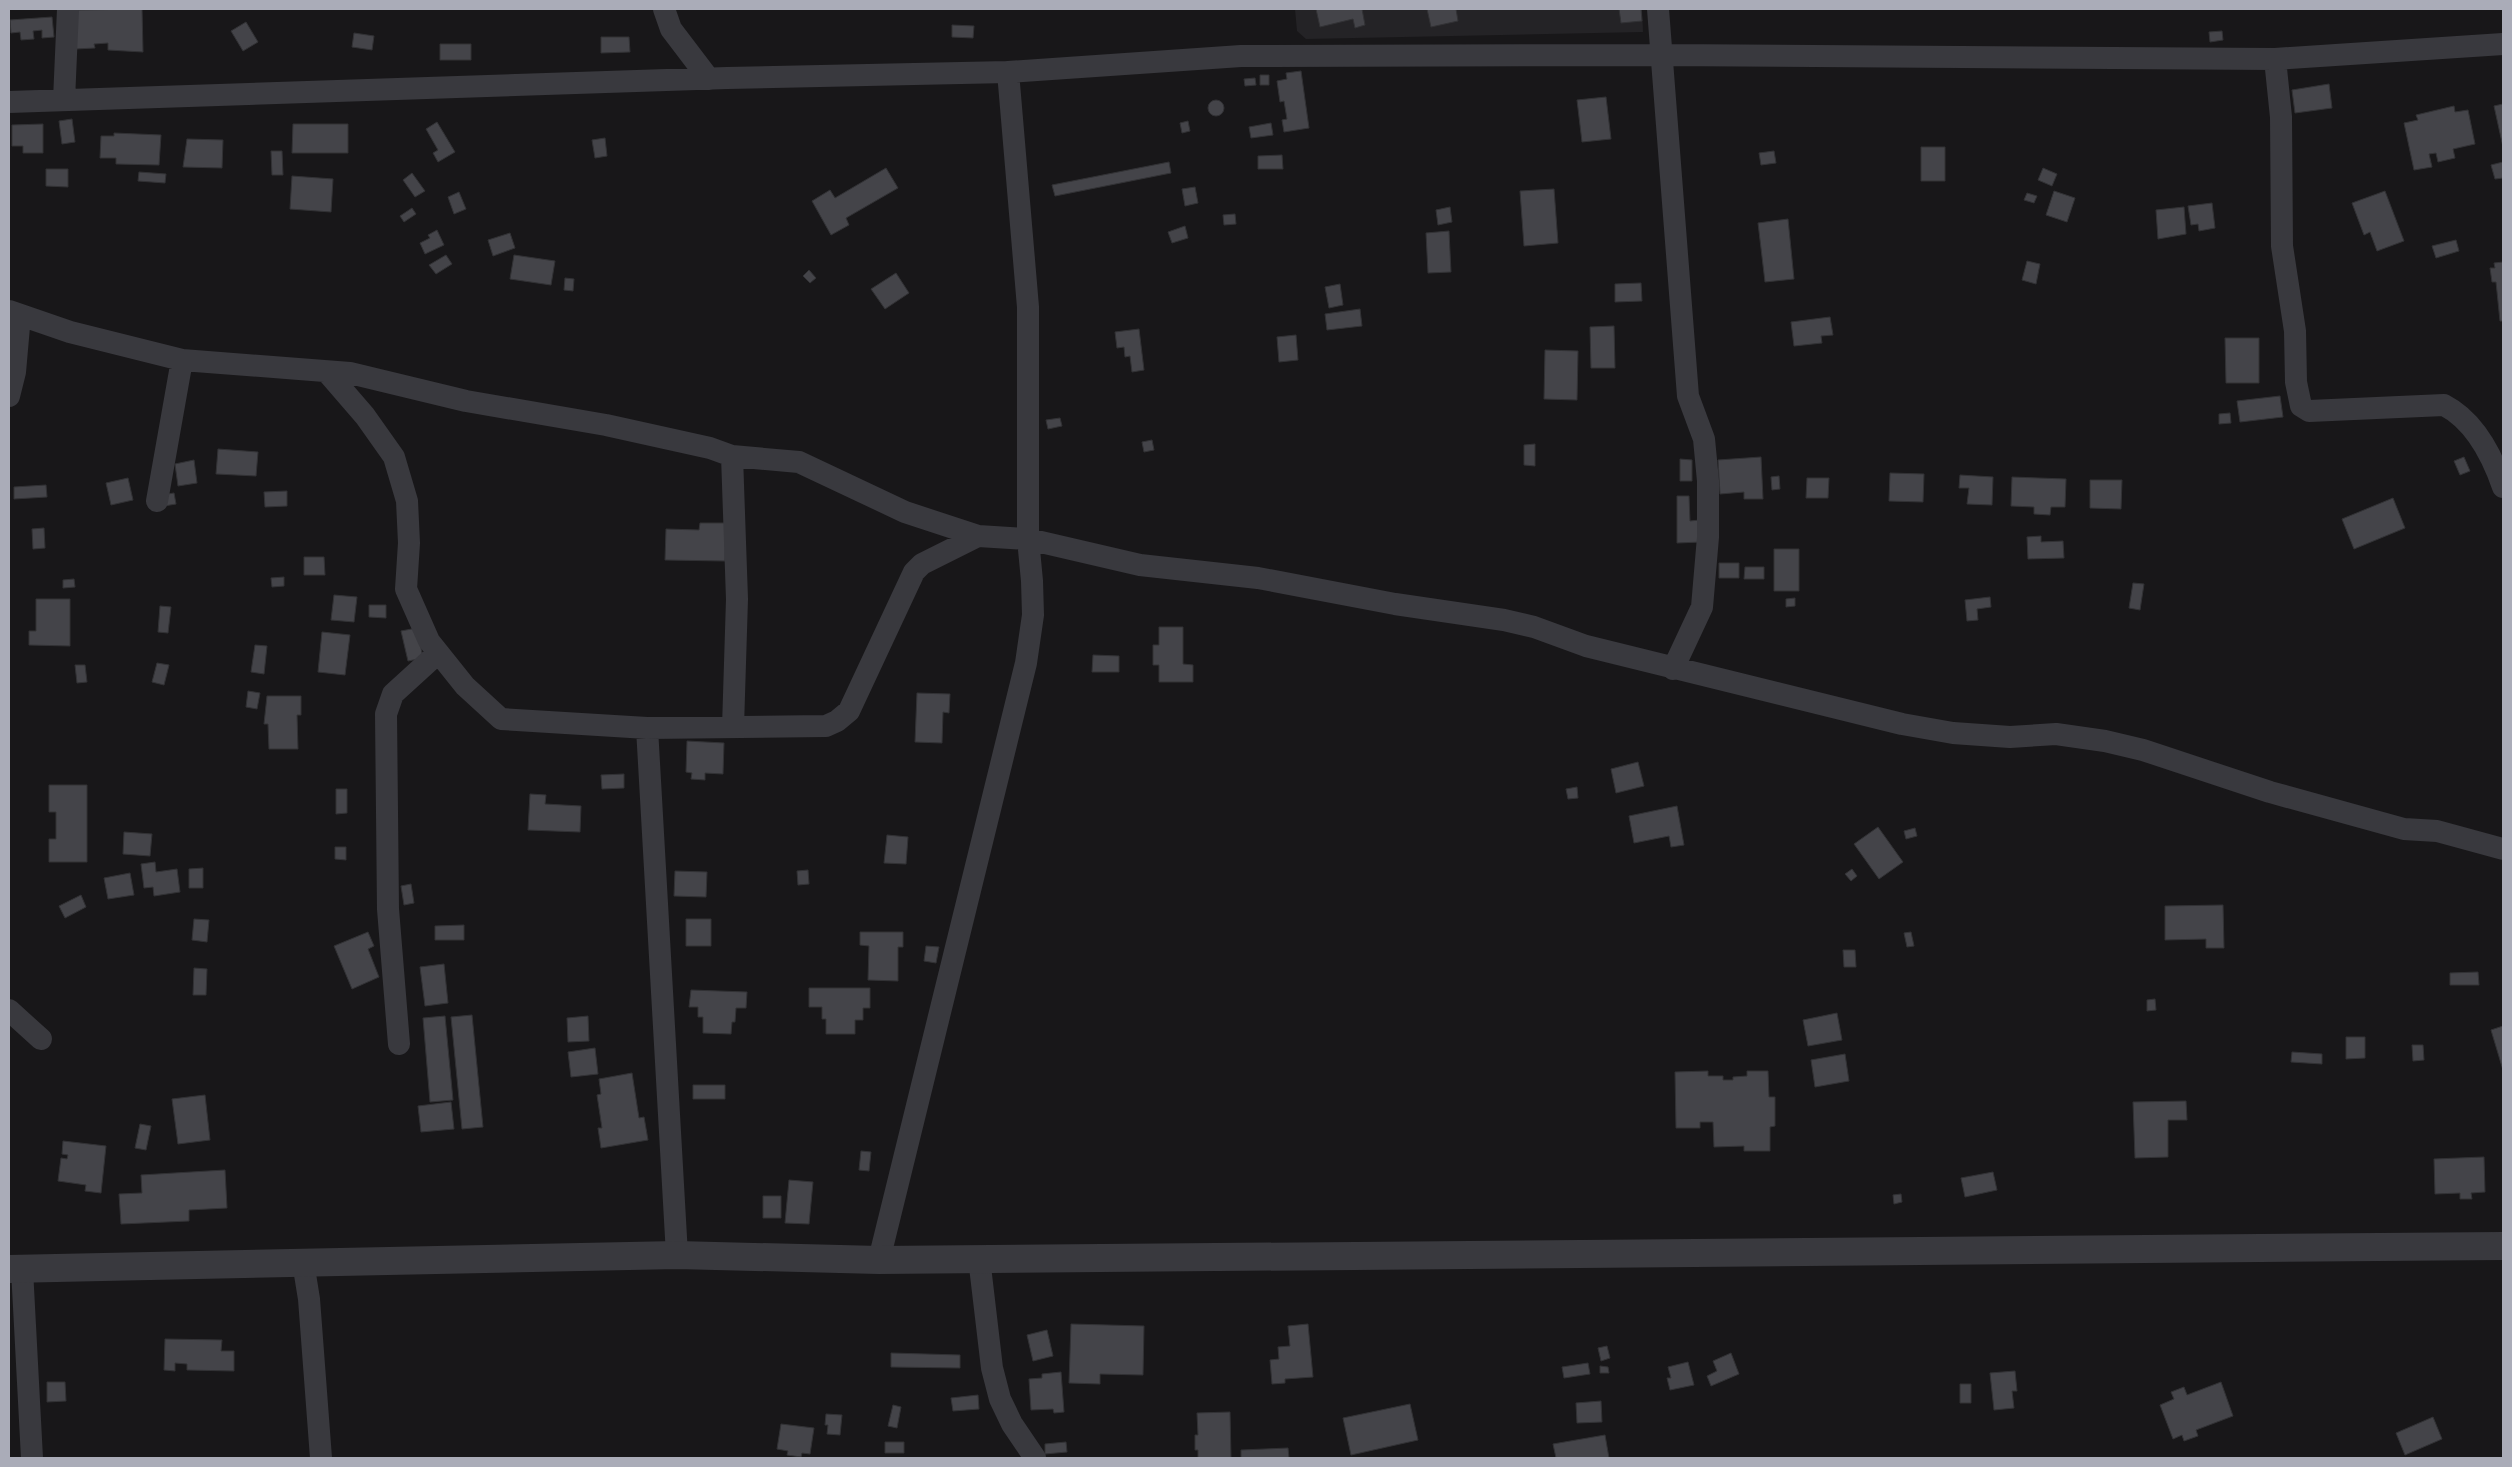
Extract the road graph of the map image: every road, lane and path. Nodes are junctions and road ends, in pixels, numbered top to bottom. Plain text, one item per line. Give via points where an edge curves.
1 (68, 9) edge
2 (664, 9) edge
3 (1658, 9) edge
4 (2503, 44) edge
5 (1662, 55) junction
6 (2275, 59) junction
7 (1008, 72) junction
8 (709, 79) junction
9 (64, 100) junction
10 (9, 102) edge
11 (14, 313) edge
12 (182, 360) junction
13 (327, 372) junction
14 (9, 396) edge
15 (732, 456) junction
16 (2503, 487) edge
17 (157, 501) dead end
18 (978, 536) junction
19 (1028, 539) junction
20 (438, 653) junction
21 (1674, 669) junction
22 (733, 727) junction
23 (647, 728) junction
24 (2503, 849) edge
25 (9, 1010) edge
26 (41, 1039) dead end
27 (399, 1044) dead end
28 (2503, 1246) edge
29 (677, 1255) junction
30 (980, 1258) junction
31 (879, 1260) junction
32 (303, 1262) junction
33 (15, 1269) edge
34 (32, 1458) edge
35 (320, 1458) edge
36 (1035, 1458) edge

1 - 9 street
2 - 8 street via 671,29
3 - 5 street
4 - 6 street
5 - 6 street
5 - 7 street via 1241,56
5 - 21 street via 1688,396 1704,439 1708,481 1708,537 1702,607
6 - 16 street via 2281,116 2282,246 2295,330 2296,382 2301,406 2309,411 2444,405 2463,416 2494,461
7 - 8 street
7 - 19 street via 1028,307
8 - 9 street
9 - 10 street
11 - 12 street via 77,334
11 - 14 street via 15,372
12 - 13 street
12 - 17 street
13 - 15 street via 350,373 466,401 606,425 710,448
13 - 20 street via 365,416 394,457 407,501 406,588 429,641
15 - 18 street via 800,462 904,512
15 - 22 street via 737,599
18 - 19 street
18 - 22 street via 922,564 914,572 849,711 838,721 826,726
19 - 21 street via 1140,564 1258,578 1504,620
19 - 31 street via 1033,614 1026,663
20 - 23 street via 465,686 501,719
20 - 27 street via 393,694 386,714 388,910
21 - 24 street via 1892,722 1952,733 2010,737 2063,735 2105,740 2270,792 2404,829 2437,831
22 - 23 street
23 - 29 street
25 - 26 street
28 - 30 street
29 - 31 street
29 - 32 street
30 - 31 street
30 - 36 street via 992,1368 1000,1399
32 - 33 street
32 - 35 street via 310,1299
33 - 34 street

